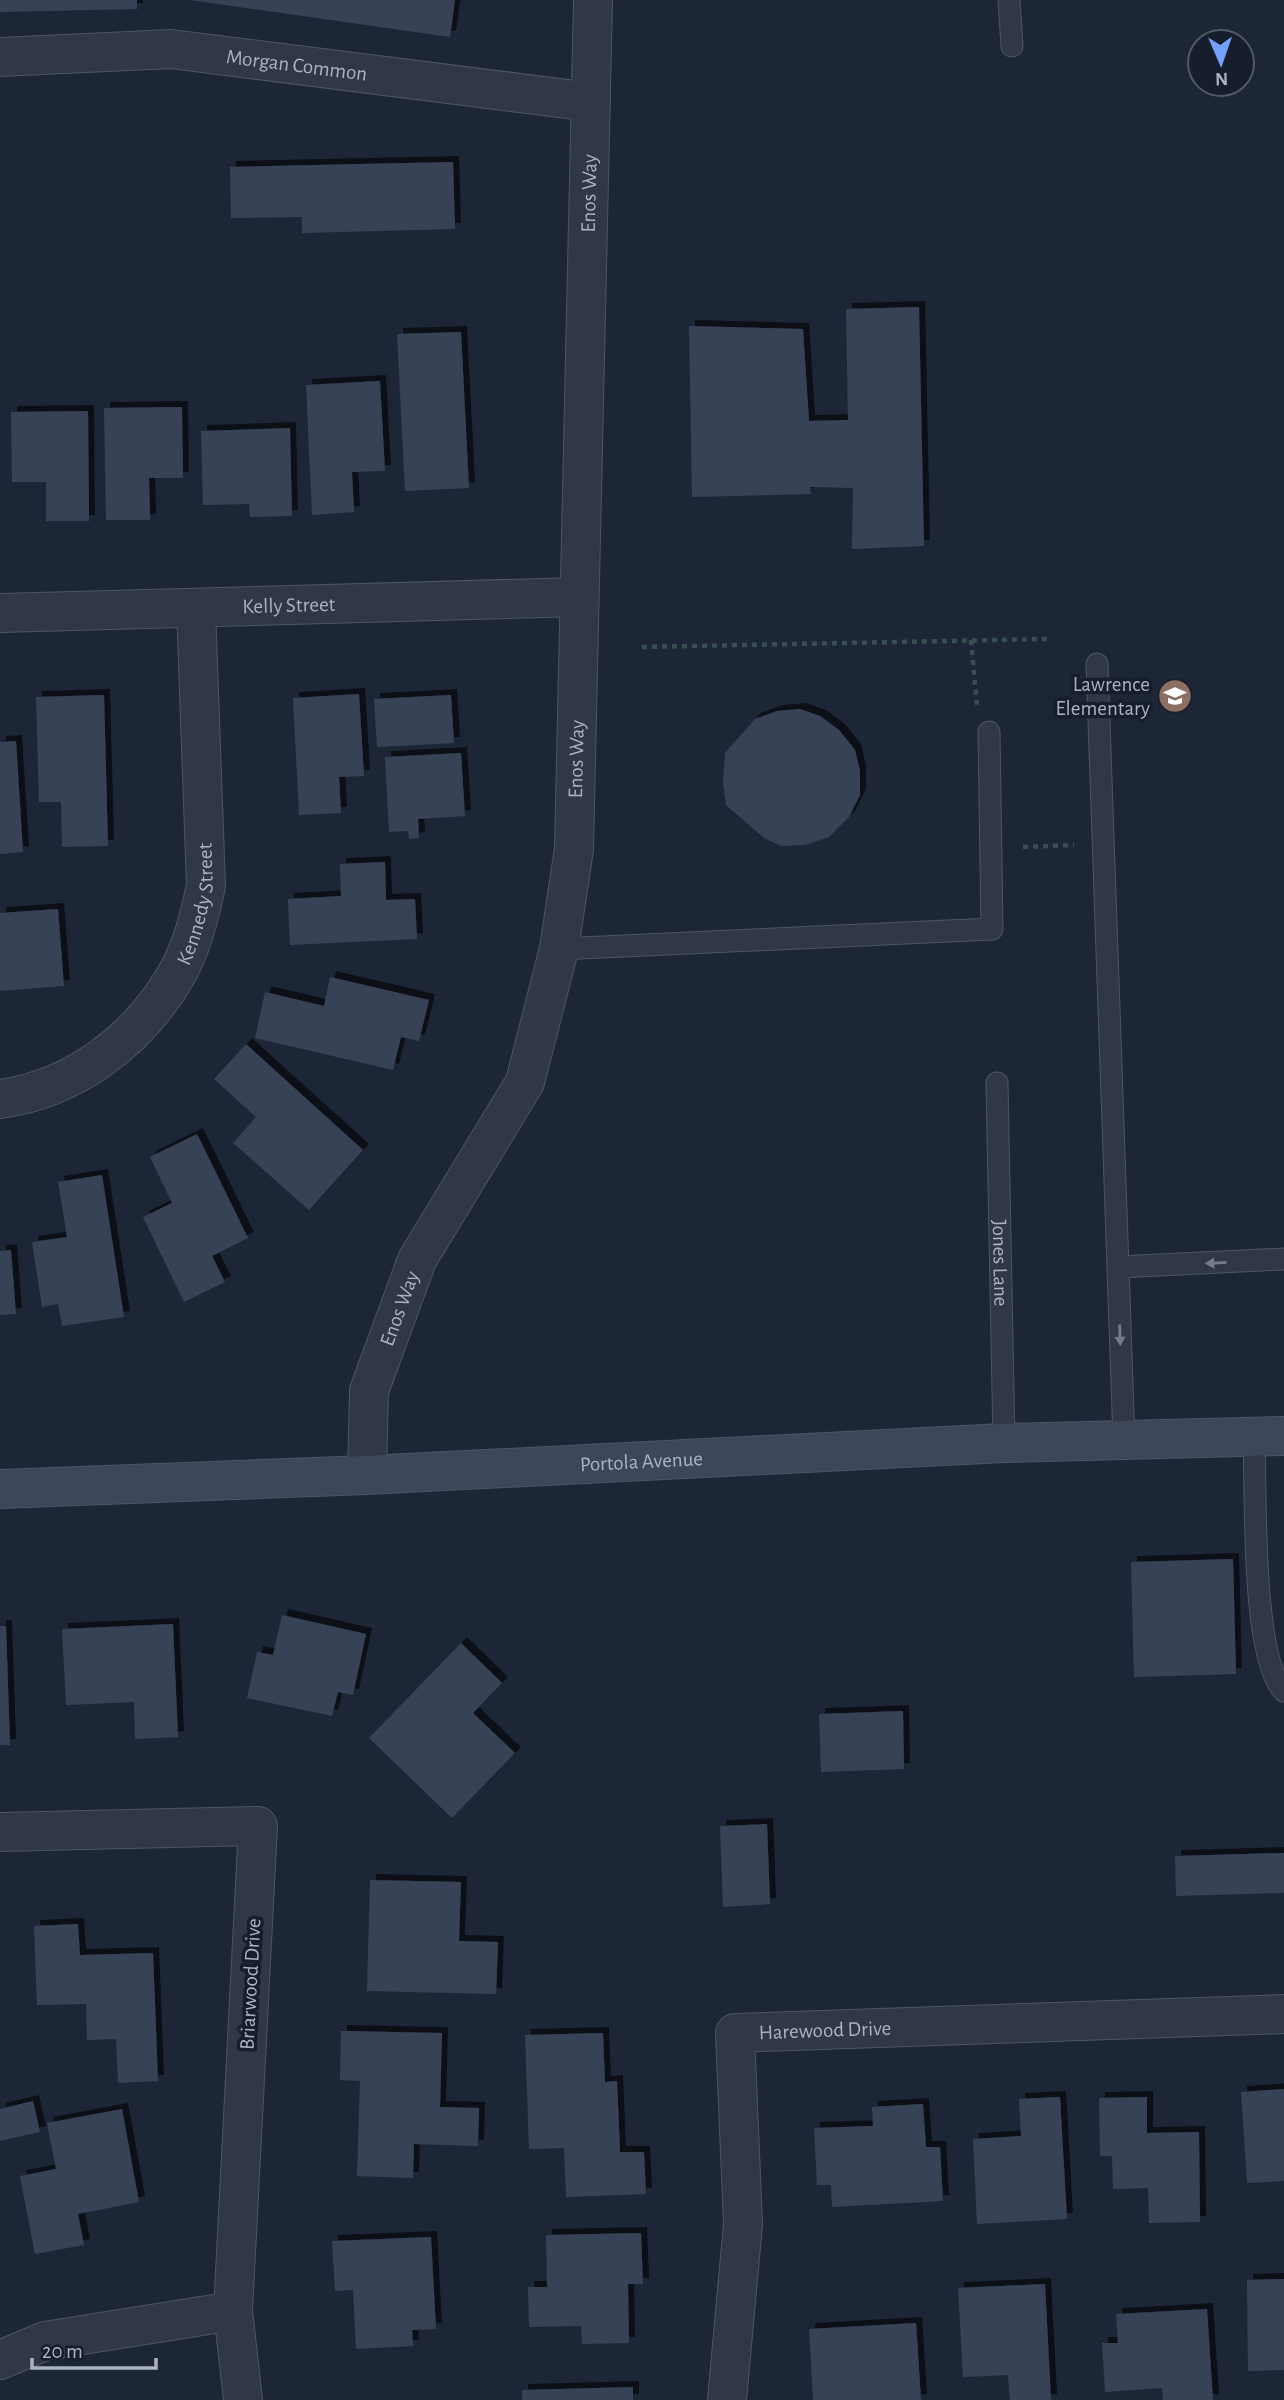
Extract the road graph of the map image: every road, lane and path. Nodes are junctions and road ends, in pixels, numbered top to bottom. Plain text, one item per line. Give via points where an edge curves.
1 (593, 0) edge
2 (1009, 0) edge
3 (1012, 47) dead end
4 (0, 57) edge
5 (591, 102) junction
6 (578, 597) junction
7 (196, 608) junction
8 (0, 613) edge
9 (1047, 639) dead end
10 (971, 640) junction
11 (642, 647) dead end
12 (1097, 664) dead end
13 (989, 732) joint
14 (1103, 843) junction
15 (991, 848) junction
16 (559, 949) junction
17 (997, 1083) dead end
18 (0, 1099) edge
19 (1284, 1259) edge
20 (1118, 1267) junction
21 (1269, 1436) edge
22 (1124, 1440) junction
23 (1004, 1443) junction
24 (368, 1475) junction
25 (0, 1489) edge
26 (1284, 1691) edge
27 (0, 1832) edge
28 (1284, 2014) edge
29 (233, 2311) junction
30 (0, 2360) edge
31 (243, 2400) edge
32 (727, 2400) edge

1 - 5 street, Enos Way
2 - 3 lane
4 - 5 street, Morgan Common via 171,49
5 - 6 street, Enos Way
6 - 7 street, Kelly Street
6 - 16 street, Enos Way via 574,849
7 - 8 street, Kelly Street
7 - 18 street, Kennedy Street via 206,886 195,930 176,976 145,1019 105,1056 64,1081
9 - 10 path
10 - 11 path
10 - 13 path via 974,699
12 - 14 lane
13 - 15 lane
14 - 15 path
14 - 20 lane
15 - 16 lane via 992,929
16 - 24 street, Enos Way via 525,1082 417,1261 377,1368 369,1391
17 - 23 lane, Jones Lane
19 -> 20 lane
20 -> 22 lane
21 - 22 main road, Portola Avenue
21 - 26 lane via 1262,1622 1269,1666
22 - 23 main road, Portola Avenue
23 - 24 main road, Portola Avenue
24 - 25 main road, Portola Avenue
27 - 29 street, Briarwood Drive via 258,1826
28 - 32 street, Harewood Drive via 734,2033 743,2224
29 - 30 street via 45,2341
29 - 31 street, Briarwood Drive

